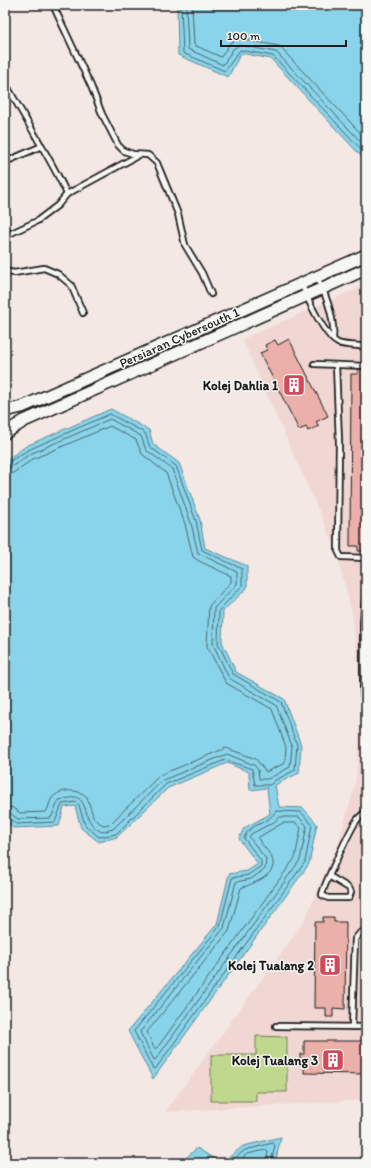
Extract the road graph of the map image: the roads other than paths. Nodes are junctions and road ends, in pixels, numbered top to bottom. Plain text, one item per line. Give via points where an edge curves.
1 (53, 5) edge
2 (5, 82) edge
3 (42, 146) junction
4 (140, 154) junction
5 (5, 162) edge
6 (67, 194) junction
7 (5, 236) edge
8 (366, 255) edge
9 (366, 269) edge
10 (5, 271) edge
11 (317, 277) junction
12 (302, 284) junction
13 (323, 289) junction
14 (211, 294) dead end
15 (306, 296) junction
16 (83, 313) dead end
17 (333, 339) junction
18 (366, 347) edge
19 (314, 364) dead end
20 (336, 365) junction
21 (366, 366) edge
22 (5, 411) edge
23 (24, 421) junction
24 (5, 424) edge
25 (5, 433) edge
26 (366, 558) edge
27 (366, 587) edge
28 (366, 703) edge
29 (366, 812) edge
30 (329, 876) junction
31 (366, 931) edge
32 (276, 1026) dead end
33 (352, 1027) junction
34 (366, 1027) edge

1 - 4 lane via 113,137 124,151
2 - 3 lane
3 - 5 lane
3 - 6 lane via 52,160
4 - 6 lane
4 - 14 lane via 151,156 157,163 178,214 185,245
6 - 7 lane via 58,205 37,221
8 - 11 street, Persiaran Cybersouth 1
9 - 13 street, Persiaran Cybersouth 1
10 - 16 lane via 14,273 44,268 54,272 71,285
11 - 12 street, Persiaran Cybersouth 1
11 - 13 lane
12 - 15 lane
12 - 22 street, Persiaran Cybersouth 1 via 22,407
13 - 15 street, Persiaran Cybersouth 1
13 - 17 lane
15 - 17 lane via 316,316
15 - 23 street, Persiaran Cybersouth 1
17 - 18 lane via 344,345
19 - 20 lane
20 - 21 lane
20 - 26 lane via 339,441 338,551 341,557
23 - 24 street
23 - 25 street, Persiaran Cybersouth 1
27 - 28 lane via 363,622 363,695
29 - 30 lane via 355,822
30 - 30 lane via 348,888 351,892 349,898 328,898 322,895
31 - 33 lane via 355,939
32 - 33 lane
33 - 34 lane

